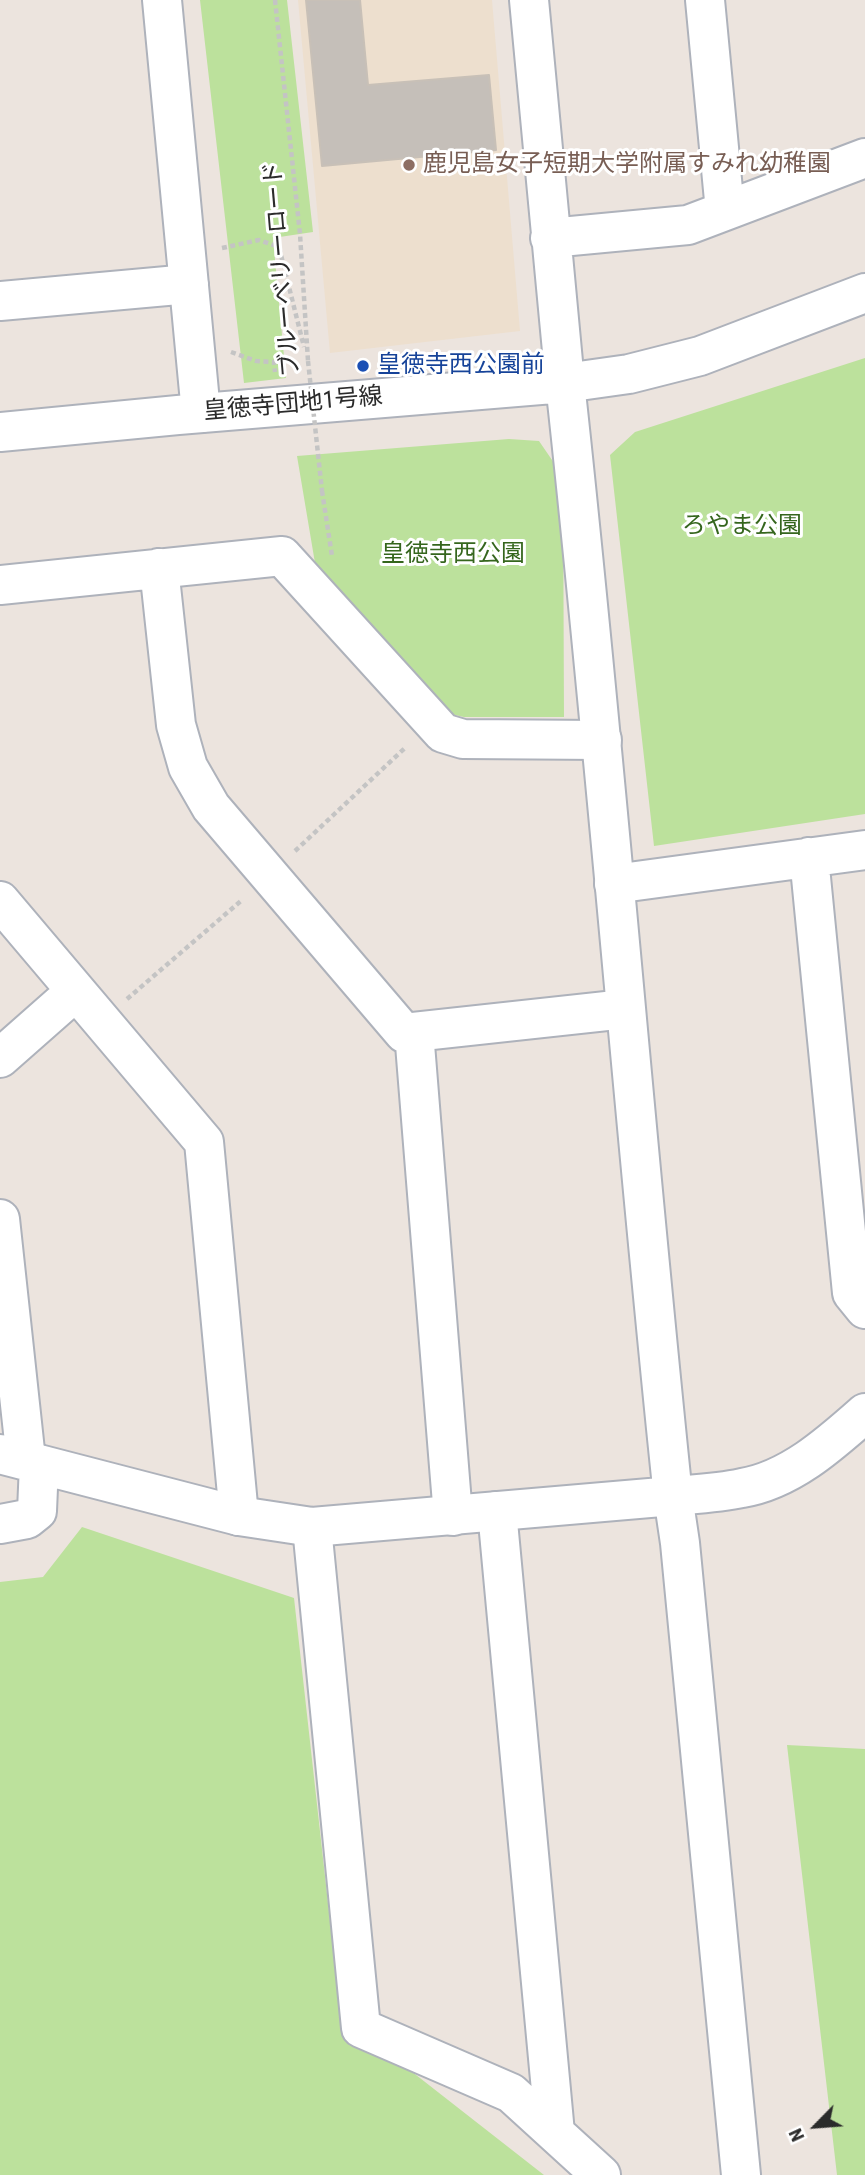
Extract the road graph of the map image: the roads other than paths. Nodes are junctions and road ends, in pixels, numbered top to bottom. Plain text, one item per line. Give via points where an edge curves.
1 (162, 0) edge
2 (529, 0) edge
3 (705, 0) edge
4 (865, 158) edge
5 (725, 211) junction
6 (550, 238) junction
7 (189, 284) junction
8 (865, 293) edge
9 (0, 301) edge
10 (565, 383) junction
11 (201, 413) junction
12 (0, 432) edge
13 (159, 568) junction
14 (0, 585) edge
15 (602, 740) junction
16 (865, 850) edge
17 (809, 858) junction
18 (614, 884) junction
19 (0, 901) edge
20 (76, 991) junction
21 (625, 1009) junction
22 (414, 1032) junction
23 (0, 1058) edge
24 (0, 1219) edge
25 (865, 1308) edge
26 (865, 1413) edge
27 (21, 1460) edge
28 (673, 1496) junction
29 (497, 1510) junction
30 (239, 1516) junction
31 (453, 1516) junction
32 (0, 1524) edge
33 (312, 1527) junction
34 (555, 2133) junction
35 (601, 2175) edge
36 (741, 2175) edge

1 - 7 street
2 - 6 street
3 - 5 street
4 - 5 street
5 - 6 street via 688,225
6 - 10 street
7 - 9 street
7 - 11 street
8 - 10 street, 皇徳寺団地1号線 via 700,356 629,374
10 - 11 street, 皇徳寺団地1号線
10 - 15 street
11 - 12 street, 皇徳寺団地1号線
13 - 14 street
13 - 15 street via 282,556 443,733 463,739
13 - 22 street via 176,725 188,767 211,807 404,1033
15 - 18 street
16 - 17 street
17 - 18 street
17 - 25 street via 852,1293
18 - 21 street
19 - 20 street
20 - 23 street
20 - 30 street via 204,1142
21 - 22 street
21 - 28 street
22 - 31 street
24 - 27 street
26 - 28 street via 781,1475 744,1488
27 - 30 street
27 - 32 street via 37,1511 27,1519
28 - 29 street
28 - 36 street
29 - 31 street
29 - 34 street
30 - 33 street
31 - 33 street
33 - 34 street via 360,2028 511,2093
34 - 35 street

